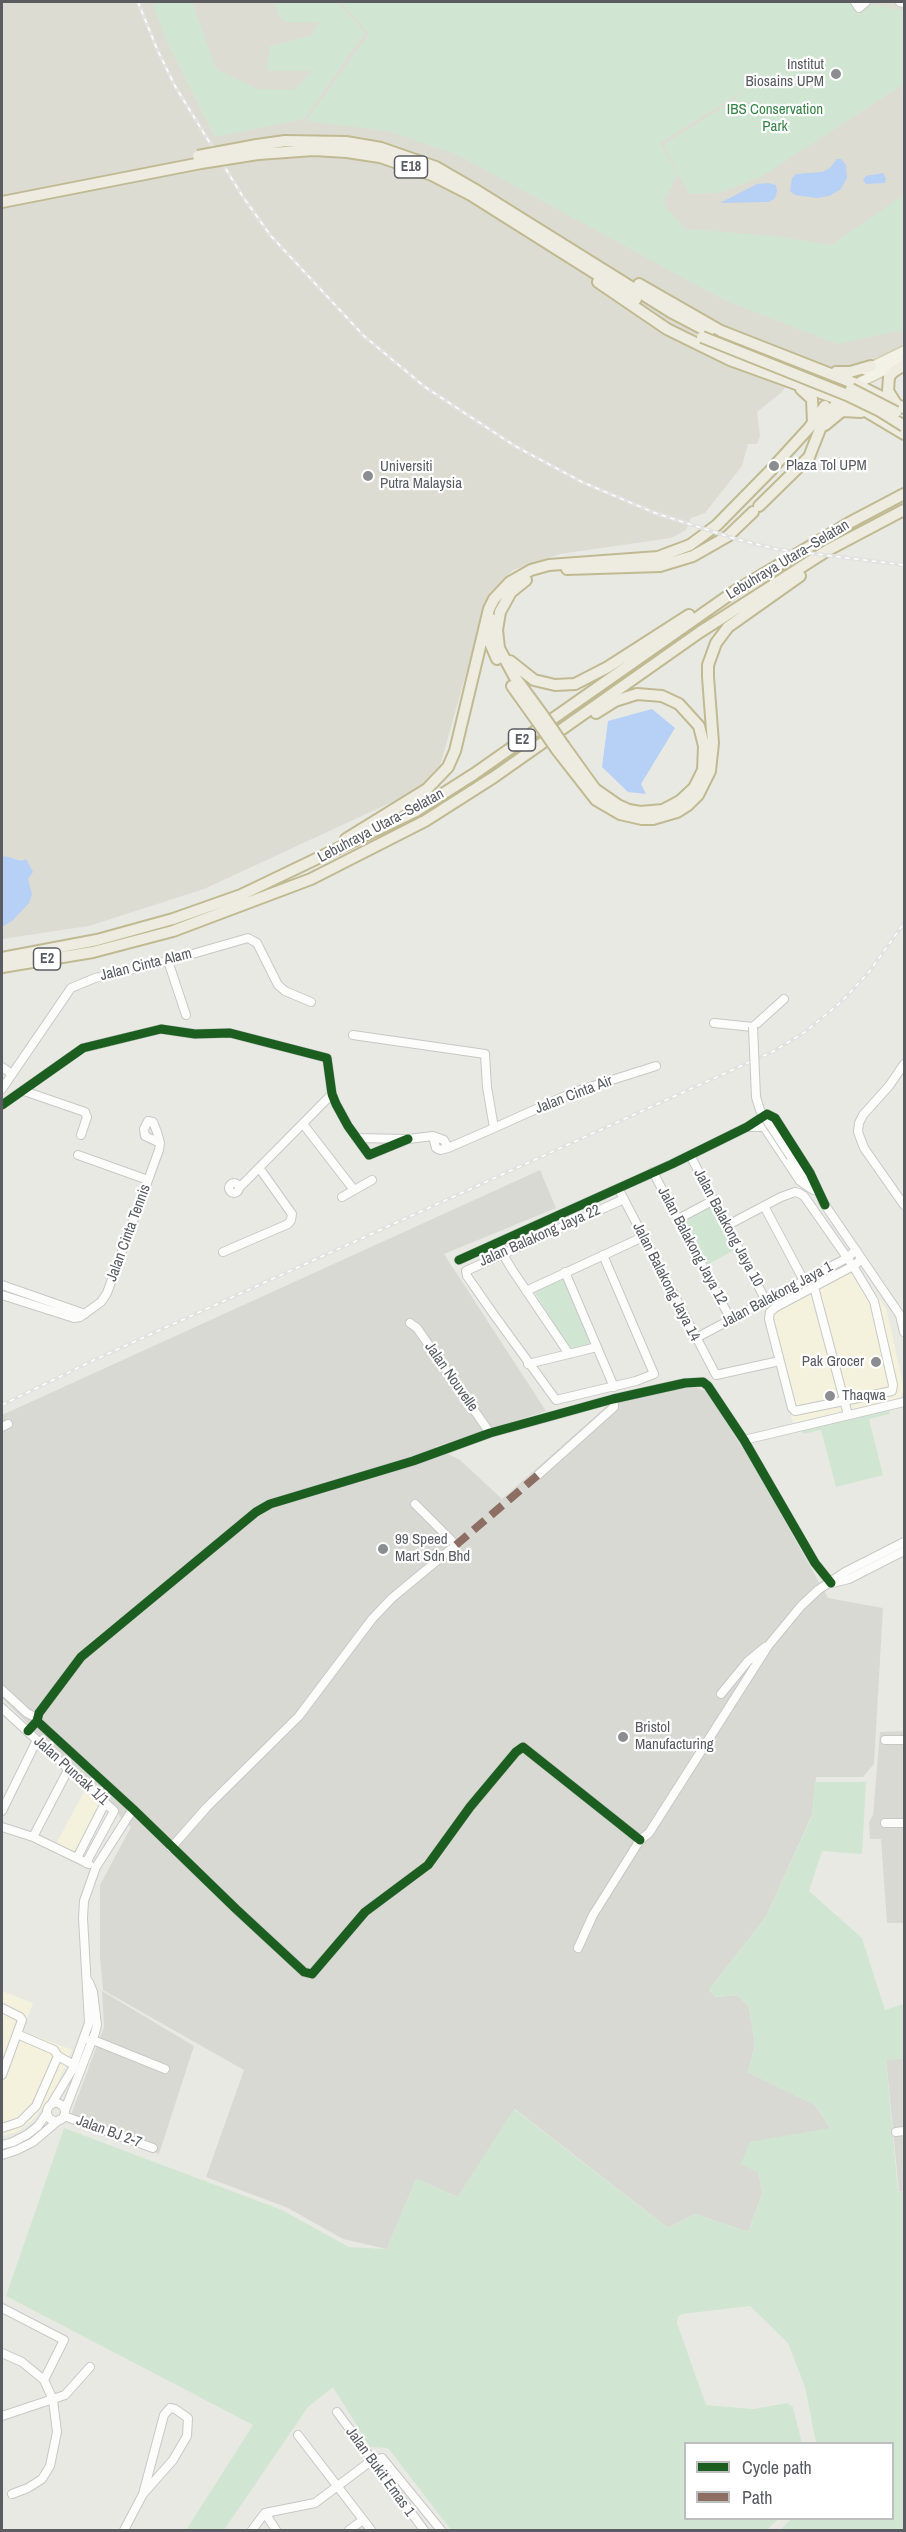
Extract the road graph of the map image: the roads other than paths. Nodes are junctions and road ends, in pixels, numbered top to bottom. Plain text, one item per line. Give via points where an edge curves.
1 (855, 2) edge
2 (866, 2) edge
3 (258, 149) junction
4 (200, 159) junction
5 (2, 195) edge
6 (2, 202) edge
7 (546, 242) junction
8 (594, 262) junction
9 (706, 335) junction
10 (904, 351) edge
11 (904, 363) edge
12 (871, 366) junction
13 (826, 372) junction
14 (771, 376) junction
15 (852, 382) junction
16 (815, 391) junction
17 (835, 398) junction
18 (900, 405) edge
19 (873, 413) junction
20 (904, 417) edge
21 (904, 426) edge
22 (816, 427) junction
23 (904, 434) edge
24 (904, 494) edge
25 (904, 510) edge
26 (828, 550) junction
27 (501, 591) junction
28 (735, 591) junction
29 (498, 640) junction
30 (541, 719) junction
31 (560, 748) junction
32 (494, 777) junction
33 (298, 870) junction
34 (2, 958) edge
35 (168, 962) junction
36 (2, 967) edge
37 (784, 999) dead end
38 (311, 1002) dead end
39 (186, 1015) dead end
40 (714, 1023) dead end
41 (753, 1028) junction
42 (353, 1035) dead end
43 (904, 1064) edge
44 (656, 1066) dead end
45 (2, 1067) edge
46 (12, 1074) junction
47 (2, 1089) edge
48 (24, 1091) junction
49 (332, 1094) junction
50 (2, 1105) edge
51 (303, 1124) junction
52 (747, 1127) junction
53 (494, 1128) junction
54 (81, 1135) dead end
55 (356, 1138) junction
56 (408, 1139) junction
57 (160, 1143) dead end
58 (78, 1155) dead end
59 (690, 1155) junction
60 (260, 1169) junction
61 (654, 1172) junction
62 (148, 1180) junction
63 (372, 1180) dead end
64 (239, 1188) dead end
65 (618, 1188) junction
66 (354, 1190) junction
67 (815, 1191) junction
68 (342, 1197) dead end
69 (624, 1199) junction
70 (714, 1200) junction
71 (825, 1205) junction
72 (904, 1205) edge
73 (764, 1206) junction
74 (678, 1219) junction
75 (728, 1226) junction
76 (643, 1237) junction
77 (500, 1242) junction
78 (856, 1250) junction
79 (223, 1252) dead end
80 (502, 1253) junction
81 (603, 1255) junction
82 (847, 1258) junction
83 (459, 1260) dead end
84 (862, 1260) junction
85 (853, 1266) junction
86 (565, 1272) junction
87 (804, 1281) junction
88 (2, 1285) edge
89 (814, 1287) junction
90 (526, 1291) junction
91 (2, 1295) edge
92 (766, 1301) junction
93 (65, 1312) junction
94 (731, 1320) junction
95 (410, 1323) dead end
96 (904, 1327) edge
97 (696, 1338) junction
98 (597, 1347) junction
99 (569, 1354) junction
100 (775, 1362) dead end
101 (528, 1364) junction
102 (614, 1387) junction
103 (613, 1399) junction
104 (844, 1401) junction
105 (904, 1401) edge
106 (848, 1415) junction
107 (490, 1433) junction
108 (744, 1440) junction
109 (538, 1475) dead end
110 (415, 1504) dead end
111 (904, 1542) edge
112 (904, 1551) edge
113 (831, 1583) junction
114 (768, 1646) junction
115 (2, 1690) edge
116 (721, 1694) dead end
117 (2, 1711) edge
118 (37, 1720) junction
119 (28, 1731) junction
120 (37, 1740) junction
121 (885, 1740) dead end
122 (904, 1740) edge
123 (68, 1770) junction
124 (105, 1803) junction
125 (133, 1809) junction
126 (2, 1810) edge
127 (904, 1822) edge
128 (885, 1823) dead end
129 (2, 1827) edge
130 (33, 1837) junction
131 (640, 1840) junction
132 (171, 1848) junction
133 (77, 1858) junction
134 (86, 1863) junction
135 (96, 1867) junction
136 (578, 1948) dead end
137 (88, 1978) junction
138 (2, 2008) edge
139 (17, 2034) junction
140 (93, 2040) junction
141 (62, 2057) junction
142 (74, 2064) junction
143 (165, 2069) dead end
144 (2, 2075) edge
145 (52, 2103) junction
146 (46, 2114) junction
147 (62, 2116) junction
148 (2, 2128) edge
149 (2, 2145) edge
150 (153, 2148) dead end
151 (2, 2155) edge
152 (2, 2308) edge
153 (2, 2353) edge
154 (90, 2367) dead end
155 (44, 2380) junction
156 (53, 2400) junction
157 (337, 2412) dead end
158 (2, 2415) edge
159 (298, 2435) dead end
160 (371, 2461) junction
161 (337, 2487) junction
162 (12, 2494) dead end
163 (143, 2494) junction
164 (265, 2513) junction
165 (363, 2520) junction
166 (124, 2530) edge
167 (252, 2530) edge
168 (276, 2530) edge
169 (349, 2530) edge
170 (371, 2530) edge
171 (424, 2530) edge
172 (441, 2530) edge

1 - 2 street via 858,9
3 - 4 highway, E18, bridge
3 - 7 highway, E18 via 346,152 398,163 451,184
3 - 8 highway, E18 via 303,141 346,142 408,156 455,177
4 - 5 highway, E18
4 - 6 highway, E18
7 - 9 highway, E18 via 665,317
7 - 14 highway via 555,253 668,329
8 - 9 highway, E18
8 - 13 highway via 605,263 721,331
9 - 20 highway, E18, bridge via 865,395
9 - 21 highway, E18, bridge via 847,395
10 - 12 main road
11 - 15 main road
11 - 18 highway via 889,377 888,391
12 - 13 highway via 850,372
12 - 15 main road
13 - 15 highway
13 - 16 highway via 831,386
14 - 16 highway
14 - 22 highway via 808,394
15 - 17 highway
15 - 18 highway
16 - 17 highway
17 - 19 highway
17 - 22 highway
19 - 22 highway via 842,411
19 - 23 highway
22 - 27 highway via 717,525 690,545 658,557 538,568 521,575
22 - 29 highway via 808,457 728,536 693,556 660,566 558,570 526,580 505,601 498,621
24 - 28 highway, Lebuhraya Utara–Selatan / E2
25 - 26 highway, Lebuhraya Utara–Selatan / E2
26 - 31 highway via 818,563 728,627 716,643 708,665 710,771 699,795 688,805 653,819 620,814 596,800
26 - 32 highway, Lebuhraya Utara–Selatan / E2 via 680,645
27 - 30 highway via 491,619 490,643 501,669
27 - 33 highway via 483,627 448,767 427,789
28 - 29 highway via 720,594 589,678 565,686 527,677 514,666
28 - 33 highway, Lebuhraya Utara–Selatan / E2 via 474,774 416,811
29 - 30 highway via 507,664
30 - 31 highway, bridge
31 - 32 highway via 606,798 640,812 663,810 687,796 699,780 704,758 702,736 687,710 662,696 637,694 607,706 506,774
32 - 36 highway, Lebuhraya Utara–Selatan / E2 via 425,821 300,883 173,931 93,952
33 - 34 highway, Lebuhraya Utara–Selatan / E2 via 173,919
35 - 38 street, Jalan Cinta Alam via 253,939 278,985
35 - 39 street
35 - 46 street, Jalan Cinta Alam via 95,978 71,988
37 - 41 street
40 - 41 street
41 - 67 street, bridge via 760,1110
42 - 53 street via 485,1054
43 - 72 street via 863,1115 858,1132 864,1148
44 - 53 street, Jalan Cinta Air via 574,1092
45 - 46 street
46 - 47 street, Jalan Cinta Alam
48 - 49 street via 83,1048 161,1029 195,1034 230,1033 322,1055 329,1063
48 - 50 street
48 - 54 street via 85,1112
49 - 51 street
49 - 55 street
51 - 60 street
51 - 66 street
52 - 59 street
52 - 67 street via 764,1127 800,1181
52 - 71 street via 771,1114 810,1173
53 - 56 street, Jalan Cinta Air via 448,1148 444,1140 433,1136
55 - 56 street
55 - 56 street via 370,1156
57 - 62 street, Jalan Cinta Tennis
58 - 62 street
59 - 61 street
59 - 70 street, Jalan Balakong Jaya 10
60 - 64 street
60 - 79 street via 292,1214 291,1220
61 - 65 street
61 - 74 street, Jalan Balakong Jaya 12
62 - 93 street, Jalan Cinta Tennis via 105,1298 85,1314
63 - 66 street
65 - 69 street, Jalan Balakong Jaya 14
65 - 77 street
66 - 68 street
67 - 71 street
69 - 76 street, Jalan Balakong Jaya 14
69 - 80 street, Jalan Balakong Jaya 22
70 - 74 street
70 - 75 street, Jalan Balakong Jaya 10
71 - 78 street
73 - 75 street
73 - 82 street via 800,1193
73 - 87 street
74 - 94 street, Jalan Balakong Jaya 12
75 - 92 street, Jalan Balakong Jaya 10
76 - 81 street
76 - 97 street, Jalan Balakong Jaya 14
77 - 80 street
77 - 83 street
78 - 82 street, Jalan Balakong Jaya 1
78 - 84 street
80 - 90 street
80 - 101 street, Jalan Balakong Jaya 22 via 469,1268 467,1276
81 - 86 street
81 - 102 street via 654,1374
82 - 85 street
82 - 87 street, Jalan Balakong Jaya 1
84 - 85 street
84 - 96 street
85 - 89 street
85 - 104 street via 877,1309 894,1388
86 - 90 street
86 - 98 street
87 - 92 street, Jalan Balakong Jaya 1
88 - 93 street, Jalan Cinta Tennis
89 - 104 street
89 - 104 street via 770,1312 792,1408 795,1411
90 - 99 street
91 - 93 street, Jalan Cinta Tennis
92 - 94 street, Jalan Balakong Jaya 1
94 - 97 street, Jalan Balakong Jaya 1
95 - 107 street, Jalan Nouvelle
97 - 100 street, Jalan Balakong Jaya 14 via 716,1375
98 - 99 street
98 - 102 street
99 - 101 street
101 - 102 street, Jalan Balakong Jaya 22 via 552,1397 560,1400
103 - 107 street
103 - 108 street via 703,1382
103 - 109 street via 614,1407
104 - 106 street
105 - 106 street
106 - 108 street
107 - 118 street via 255,1512 81,1657
108 - 113 street via 815,1563
110 - 132 street via 456,1545 372,1619 299,1716
111 - 113 street
112 - 113 street via 849,1579
113 - 114 street via 801,1606
114 - 116 street via 748,1661
114 - 131 street via 649,1833
115 - 118 street
117 - 119 street, Jalan Puncak 1/1
118 - 119 street
118 - 125 street
119 - 120 street, Jalan Puncak 1/1
120 - 123 street, Jalan Puncak 1/1
120 - 126 street
121 - 122 street
123 - 124 street, Jalan Puncak 1/1
123 - 130 street
124 - 133 street
124 - 134 street, Jalan Puncak 1/1 via 114,1811
125 - 132 street
125 - 135 street
127 - 128 street
129 - 130 street
130 - 133 street
131 - 132 street via 523,1747 470,1807 428,1865 365,1912 312,1974 304,1972
131 - 136 street via 593,1915
133 - 134 street
134 - 135 street
135 - 137 street via 84,1901
137 - 140 street via 97,2025
137 - 142 street via 89,2023
138 - 139 street via 22,2020
139 - 141 street
139 - 144 street
140 - 142 street via 88,2041
140 - 143 street
140 - 147 street
141 - 142 street
141 - 148 street via 36,2106 20,2122
142 - 145 street
145 - 146 street
145 - 147 street via 62,2104
146 - 147 street via 52,2121
146 - 149 street via 38,2127
147 - 150 street, Jalan BJ 2-7
147 - 151 street via 33,2142
152 - 155 street via 64,2340
153 - 155 street via 22,2362
154 - 156 street via 70,2392
155 - 156 street
156 - 158 street
156 - 162 street via 57,2432 50,2466 42,2479
157 - 160 street, Jalan Bukit Emas 1
159 - 161 street
160 - 161 street
160 - 171 street, Jalan Bukit Emas 1
160 - 172 street via 382,2457
161 - 164 street via 315,2503
161 - 165 street
163 - 163 street via 164,2415 170,2408 175,2409 188,2418 187,2436 173,2460
163 - 166 street
164 - 167 street
164 - 168 street
165 - 169 street
165 - 170 street

